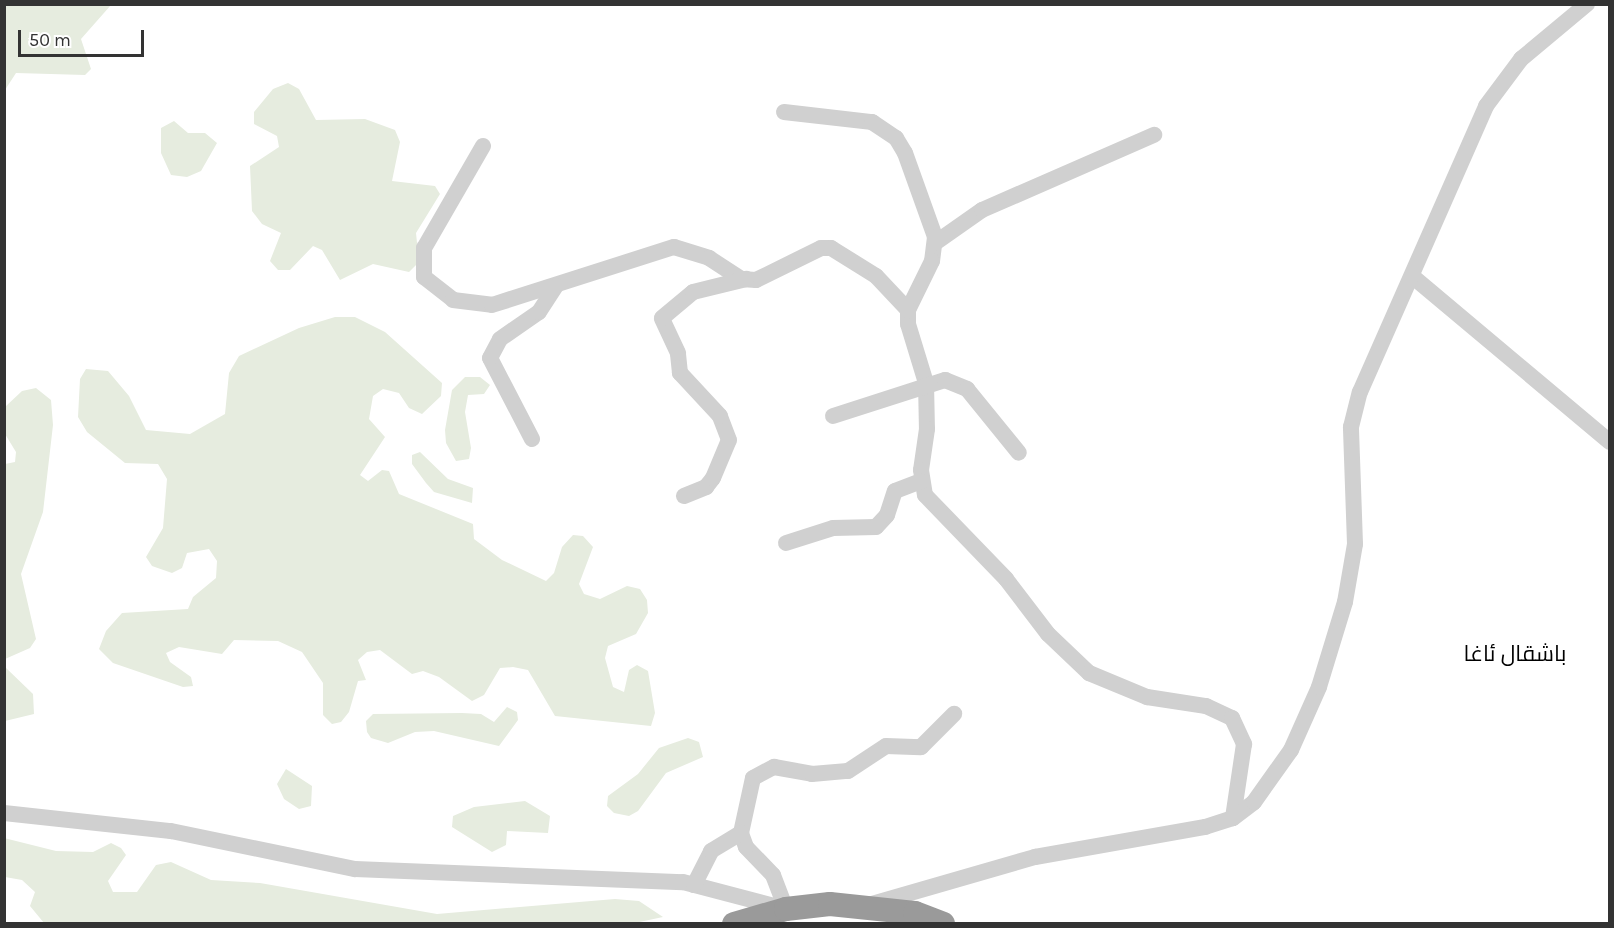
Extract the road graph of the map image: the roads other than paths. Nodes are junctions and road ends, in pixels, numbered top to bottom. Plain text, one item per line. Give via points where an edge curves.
1 (1587, 4) edge
2 (784, 112) dead end
3 (1154, 135) dead end
4 (483, 146) dead end
5 (935, 243) junction
6 (1412, 276) junction
7 (746, 279) junction
8 (556, 286) junction
9 (909, 309) junction
10 (926, 383) junction
11 (833, 416) dead end
12 (532, 439) dead end
13 (1610, 442) edge
14 (1019, 453) dead end
15 (921, 481) junction
16 (684, 496) dead end
17 (786, 543) dead end
18 (954, 714) dead end
19 (4, 813) edge
20 (1233, 818) junction
21 (741, 833) junction
22 (694, 885) junction
23 (867, 906) junction
24 (786, 909) junction
25 (734, 924) edge
26 (943, 924) edge

1 - 6 street via 1521,59 1486,106
2 - 5 street via 844,117 884,127 905,153
3 - 5 street via 982,210
4 - 8 street via 446,213 427,236 424,277 436,291 473,306 518,299
5 - 9 street via 932,261
6 - 13 street
6 - 20 street via 1360,392 1351,427 1356,544 1345,602 1319,687 1291,750 1254,802
7 - 8 street via 709,258 674,247
7 - 9 street via 770,276 820,248 831,248 876,276
7 - 16 street via 693,292 662,318 678,353 680,373 720,416 729,440 706,487
8 - 12 street via 539,312 500,339 490,358
9 - 10 street via 908,324
10 - 11 street
10 - 14 street via 945,380 967,389
10 - 15 street
15 - 17 street via 895,491 879,525 833,528
15 - 20 street via 938,512 989,560 1048,634 1089,674 1147,698 1206,706 1232,717 1244,744
18 - 21 street via 921,747 886,746 848,771 829,775 774,767 760,771 746,794
19 - 22 street via 181,832 355,868 638,878
20 - 23 street via 1035,857
21 - 22 street via 711,851
21 - 24 street via 746,847 773,875
22 - 24 street
23 - 24 highway
23 - 26 highway
24 - 25 highway

